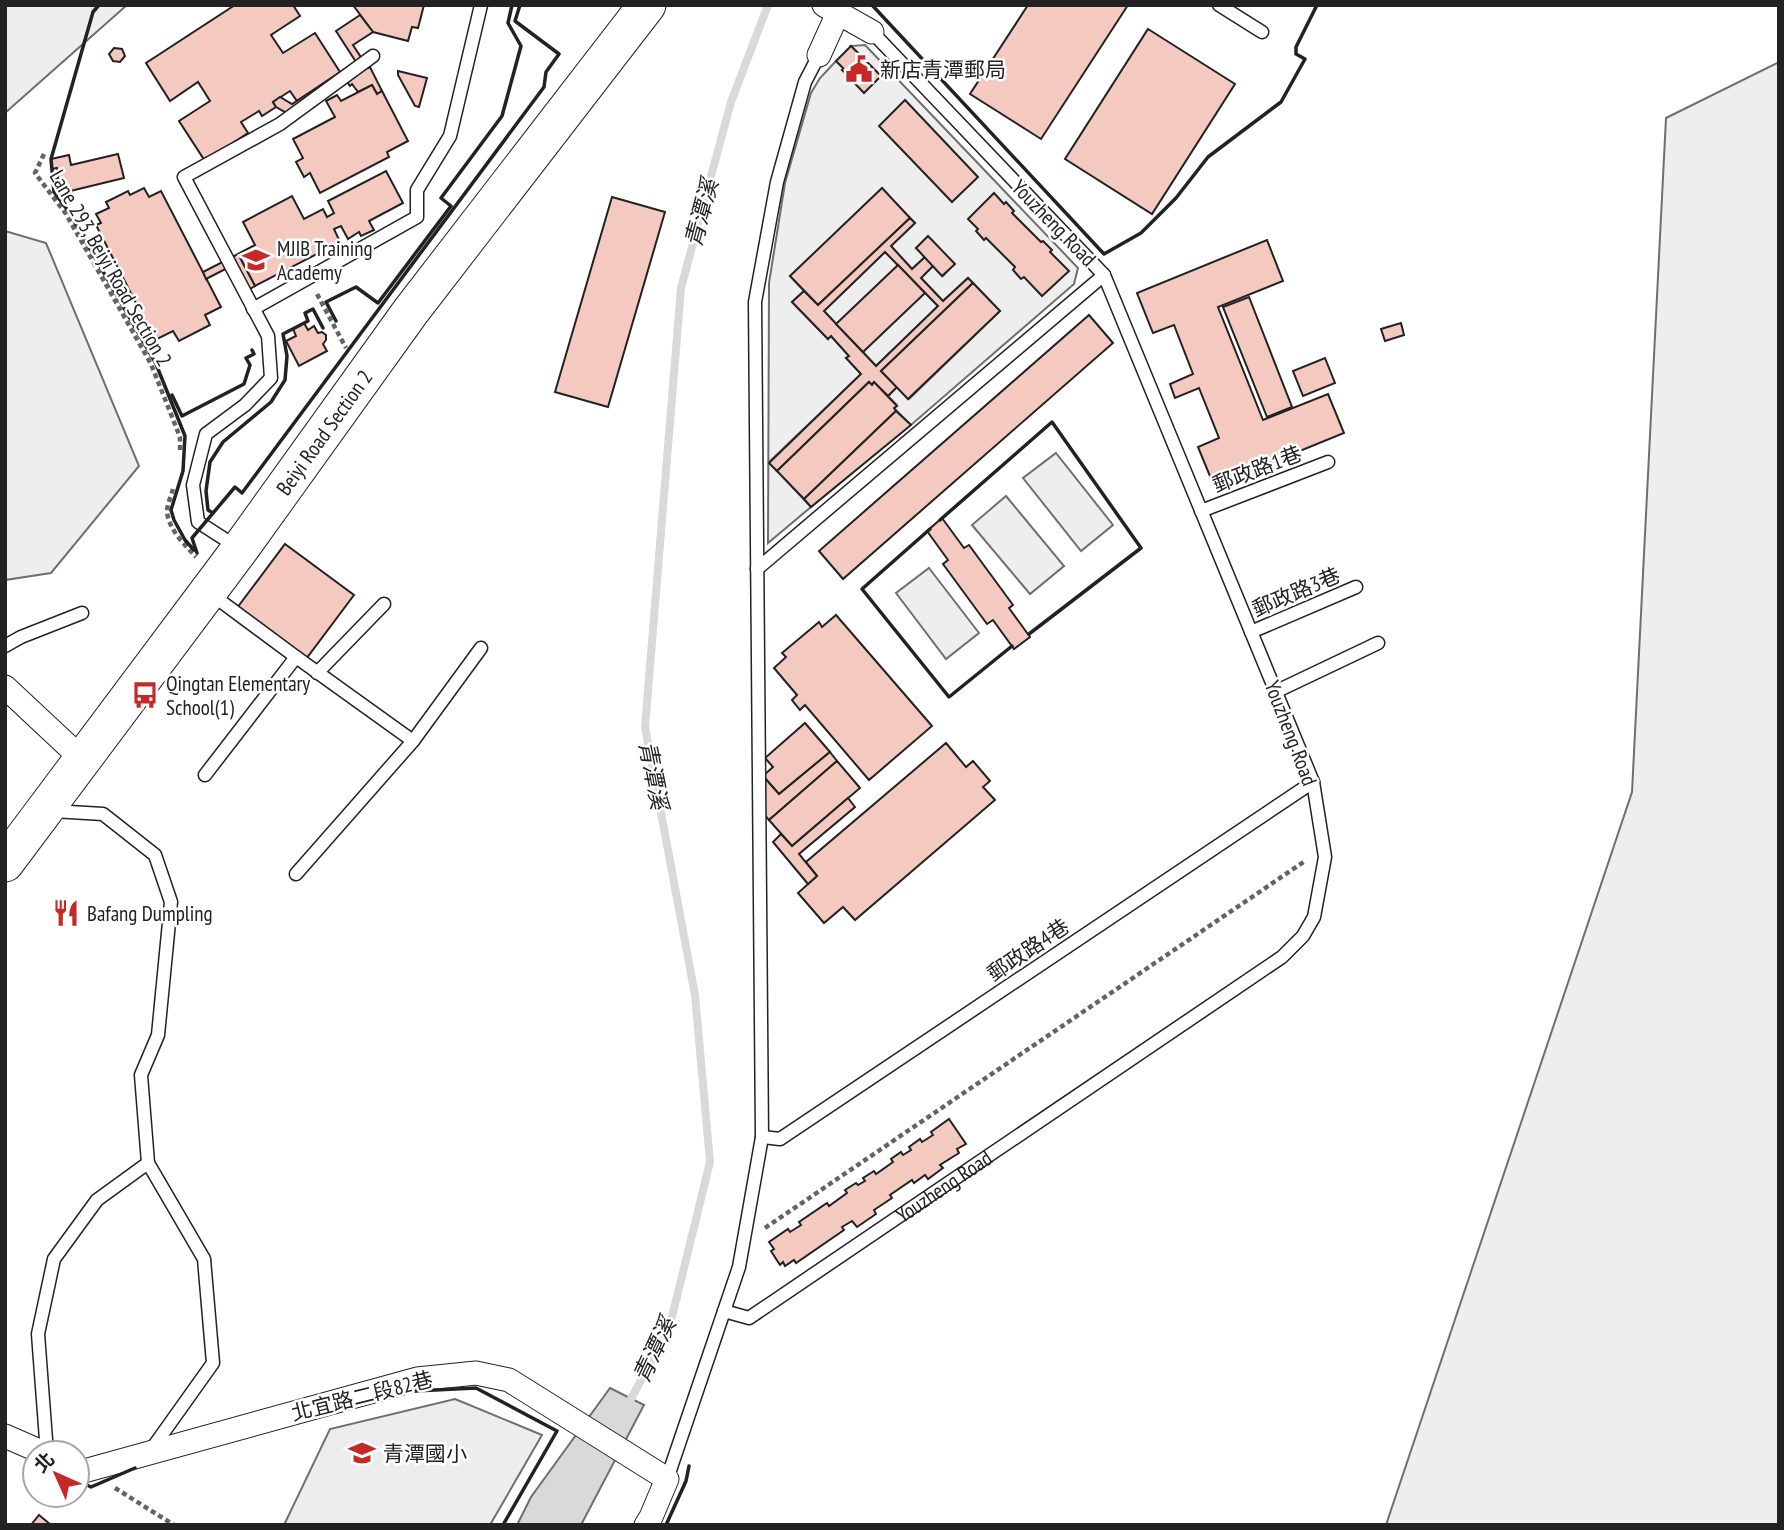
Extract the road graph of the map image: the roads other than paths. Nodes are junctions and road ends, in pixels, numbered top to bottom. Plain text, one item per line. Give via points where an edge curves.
1 (481, 5) edge
2 (647, 5) edge
3 (1219, 5) edge
4 (831, 9) edge
5 (872, 32) joint
6 (1262, 32) dead end
7 (818, 55) joint
8 (373, 56) dead end
9 (1104, 275) junction
10 (253, 309) junction
11 (1328, 462) dead end
12 (1201, 511) junction
13 (240, 549) junction
14 (757, 569) junction
15 (1356, 587) dead end
16 (207, 591) junction
17 (384, 604) dead end
18 (82, 613) dead end
19 (1251, 632) junction
20 (1378, 643) dead end
21 (5, 646) edge
22 (481, 648) dead end
23 (296, 657) junction
24 (317, 673) junction
25 (5, 687) edge
26 (1275, 692) junction
27 (413, 741) junction
28 (83, 760) junction
29 (205, 775) dead end
30 (1312, 782) junction
31 (45, 810) junction
32 (5, 863) edge
33 (296, 874) dead end
34 (762, 1137) junction
35 (148, 1163) junction
36 (724, 1311) junction
37 (44, 1439) edge
38 (148, 1453) junction
39 (91, 1469) edge
40 (667, 1479) junction
41 (646, 1525) edge

1 - 10 lane via 450,136 417,190 417,217
2 - 13 main road, Beiyi Road Section 2 via 411,312
3 - 6 lane
4 - 5 street, Youzheng Road
4 - 7 street, Youzheng Road
5 - 9 lane, Youzheng Road
7 - 14 lane, Youzheng Road via 805,82 777,182 755,302
8 - 10 lane via 280,124 184,177
9 - 12 lane, Youzheng Road
9 - 14 lane
10 - 13 lane via 268,336 271,378 206,434 193,485 198,522
11 - 12 lane, 郵政路1巷
12 - 19 lane, Youzheng Road
13 - 16 main road, Beiyi Road Section 2
14 - 34 lane, Youzheng Road
15 - 19 lane, 郵政路3巷
16 - 23 lane
16 - 28 main road, Beiyi Road Section 2
17 - 24 lane
18 - 21 lane
19 - 26 lane, Youzheng Road
20 - 26 lane
22 - 27 lane
23 - 24 lane
23 - 29 lane
24 - 27 lane
25 - 28 street
26 - 30 lane, Youzheng Road
27 - 33 lane
28 - 31 main road, Beiyi Road Section 2
30 - 34 lane, 郵政路4巷 via 780,1139
30 - 36 lane, Youzheng Road via 1325,857 1314,917 1282,957 749,1318
31 - 32 main road, Beiyi Road Section 2
31 - 35 lane via 103,814 155,855 171,902 158,1035 141,1075
34 - 36 lane, Youzheng Road via 739,1267
35 - 37 lane via 97,1200 54,1259 38,1334
35 - 38 lane via 204,1259 213,1363
36 - 40 lane, Youzheng Road
38 - 39 street, 北宜路二段82巷
38 - 40 street, 北宜路二段82巷 via 417,1379 476,1373 509,1380
40 - 41 street, Youzheng Road

